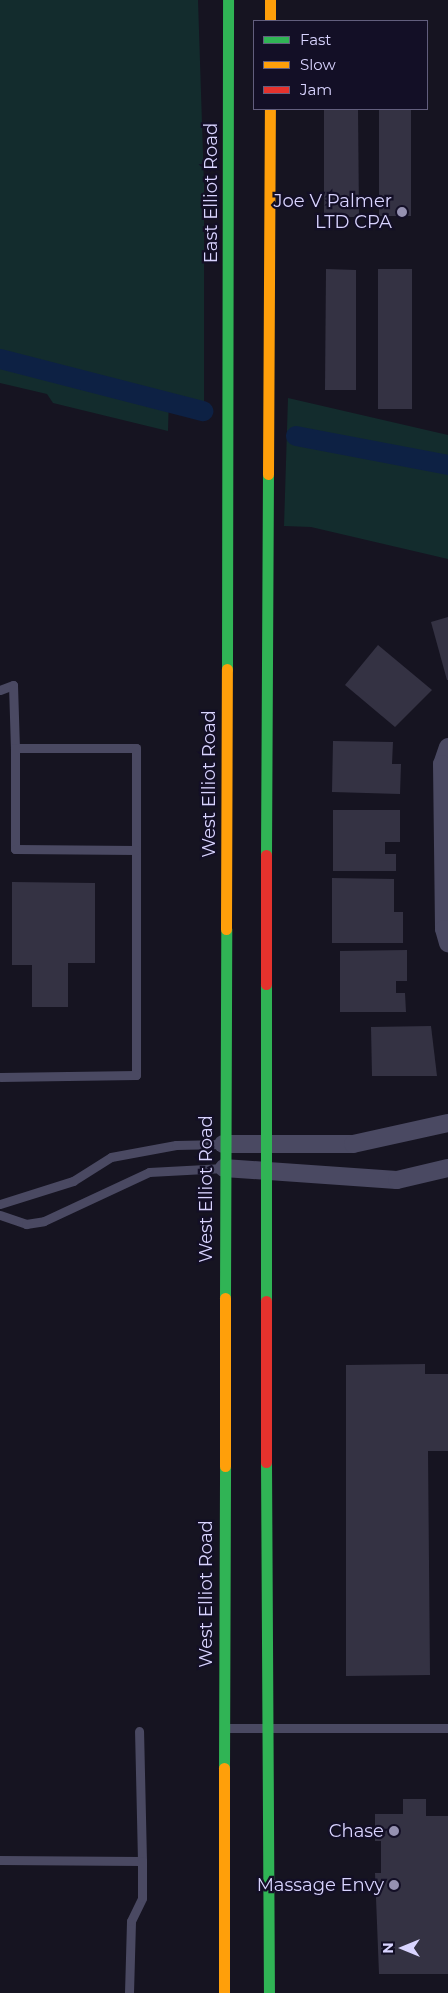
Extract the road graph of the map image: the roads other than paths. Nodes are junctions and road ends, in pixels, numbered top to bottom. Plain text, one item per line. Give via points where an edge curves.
1 (228, 0) edge
2 (270, 0) edge
3 (270, 20) edge
4 (270, 110) edge
5 (229, 386) joint
6 (0, 690) edge
7 (448, 747) edge
8 (15, 748) junction
9 (136, 850) junction
10 (448, 943) edge
11 (0, 1077) edge
12 (448, 1124) edge
13 (223, 1144) junction
14 (266, 1145) junction
15 (224, 1168) junction
16 (448, 1168) edge
17 (266, 1171) junction
18 (0, 1204) edge
19 (0, 1215) edge
20 (268, 1727) junction
21 (224, 1728) junction
22 (448, 1728) edge
23 (139, 1731) dead end
24 (0, 1860) edge
25 (142, 1861) junction
26 (129, 1993) edge
27 (224, 1993) edge
28 (269, 1993) edge

1 - 5 main road, East Elliot Road
2 - 3 main road
4 - 14 main road
5 - 13 main road, West Elliot Road
6 - 8 lane via 12,685
7 - 10 street via 442,764
8 - 9 lane via 16,849
8 - 9 lane via 136,748
9 - 11 lane via 136,1075
12 - 14 street via 353,1144
13 - 14 street
13 - 15 main road, West Elliot Road
13 - 18 lane via 176,1145 111,1156 73,1181
14 - 17 main road
15 - 17 street
15 - 19 lane via 149,1172 44,1221 26,1224
15 - 21 main road, West Elliot Road
16 - 17 street via 397,1180
17 - 20 main road
20 - 21 lane
20 - 22 lane
20 - 28 main road
21 - 27 main road, West Elliot Road
23 - 25 lane
24 - 25 lane
25 - 26 lane via 142,1898 131,1921

